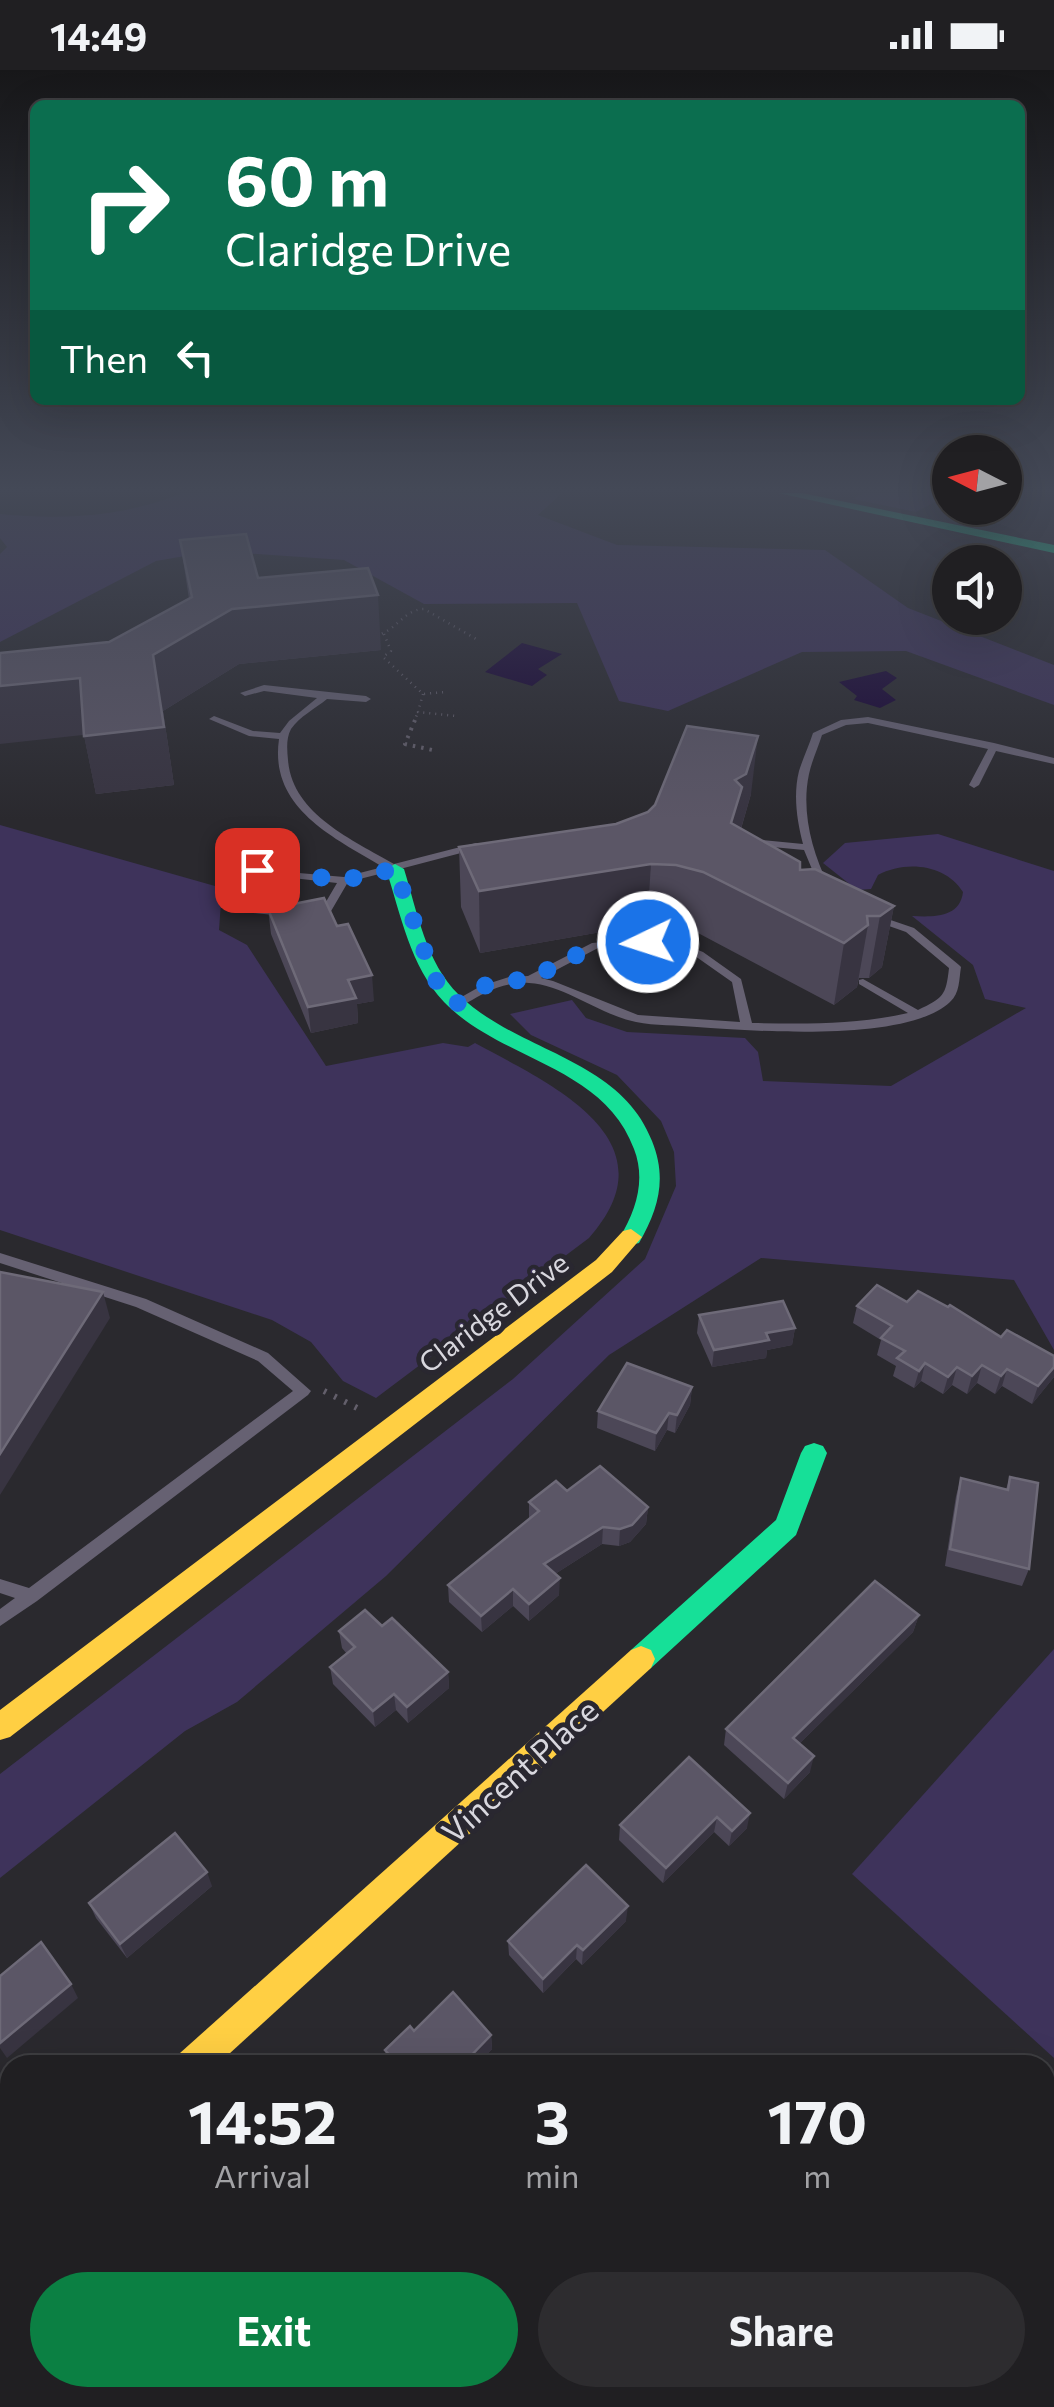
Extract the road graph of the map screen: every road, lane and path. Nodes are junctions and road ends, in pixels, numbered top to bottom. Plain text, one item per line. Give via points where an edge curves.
1 (384, 634) junction
2 (376, 635) edge
3 (478, 640) dead end
4 (445, 692) dead end
5 (244, 693) dead end
6 (423, 694) junction
7 (325, 696) junction
8 (366, 699) dead end
9 (418, 712) junction
10 (456, 716) dead end
11 (214, 719) dead end
12 (284, 736) junction
13 (994, 746) junction
14 (437, 751) dead end
15 (1054, 760) edge
16 (974, 785) dead end
17 (738, 840) edge
18 (491, 843) edge
19 (810, 848) junction
20 (395, 869) junction
21 (257, 870) dead end
22 (344, 880) junction
23 (828, 892) edge
24 (237, 909) dead end
25 (863, 913) edge
26 (648, 942) dead end
27 (680, 946) dead end
28 (532, 978) junction
29 (863, 982) edge
30 (456, 1004) junction
31 (919, 1014) junction
32 (746, 1024) junction
33 (0, 1258) edge
34 (331, 1391) dead end
35 (367, 1414) dead end
36 (814, 1453) dead end
37 (0, 1586) edge
38 (31, 1596) junction
39 (0, 1619) edge
40 (0, 1728) edge
41 (203, 2055) edge

1 - 2 path
1 - 3 path via 414,609 424,609
1 - 6 path via 391,651 383,657
4 - 6 path
5 - 7 lane via 264,688
6 - 9 path
7 - 8 lane
7 - 12 lane
9 - 10 path
9 - 14 path via 404,744
11 - 12 lane via 252,734
12 - 20 lane via 280,772 292,796 325,826
13 - 15 lane
13 - 16 lane
13 - 19 lane via 868,720 818,732 802,796
17 - 19 lane
18 - 20 lane
19 - 23 lane
20 - 22 lane
20 - 30 street, Claridge Drive via 434,978
21 - 22 lane
22 - 24 lane via 323,916
25 - 31 lane via 910,930 954,967 952,992
26 - 28 lane via 596,945
27 - 32 lane via 737,981
28 - 30 lane via 486,985
28 - 32 lane via 637,1019
29 - 31 lane
30 - 40 street, Claridge Drive via 584,1078 628,1115 646,1145 651,1180 634,1233 604,1266
31 - 32 lane via 852,1027
33 - 38 lane via 141,1303 262,1357 302,1391
34 - 35 path
36 - 41 street, Vincent Place via 787,1527
37 - 38 lane
38 - 39 lane

